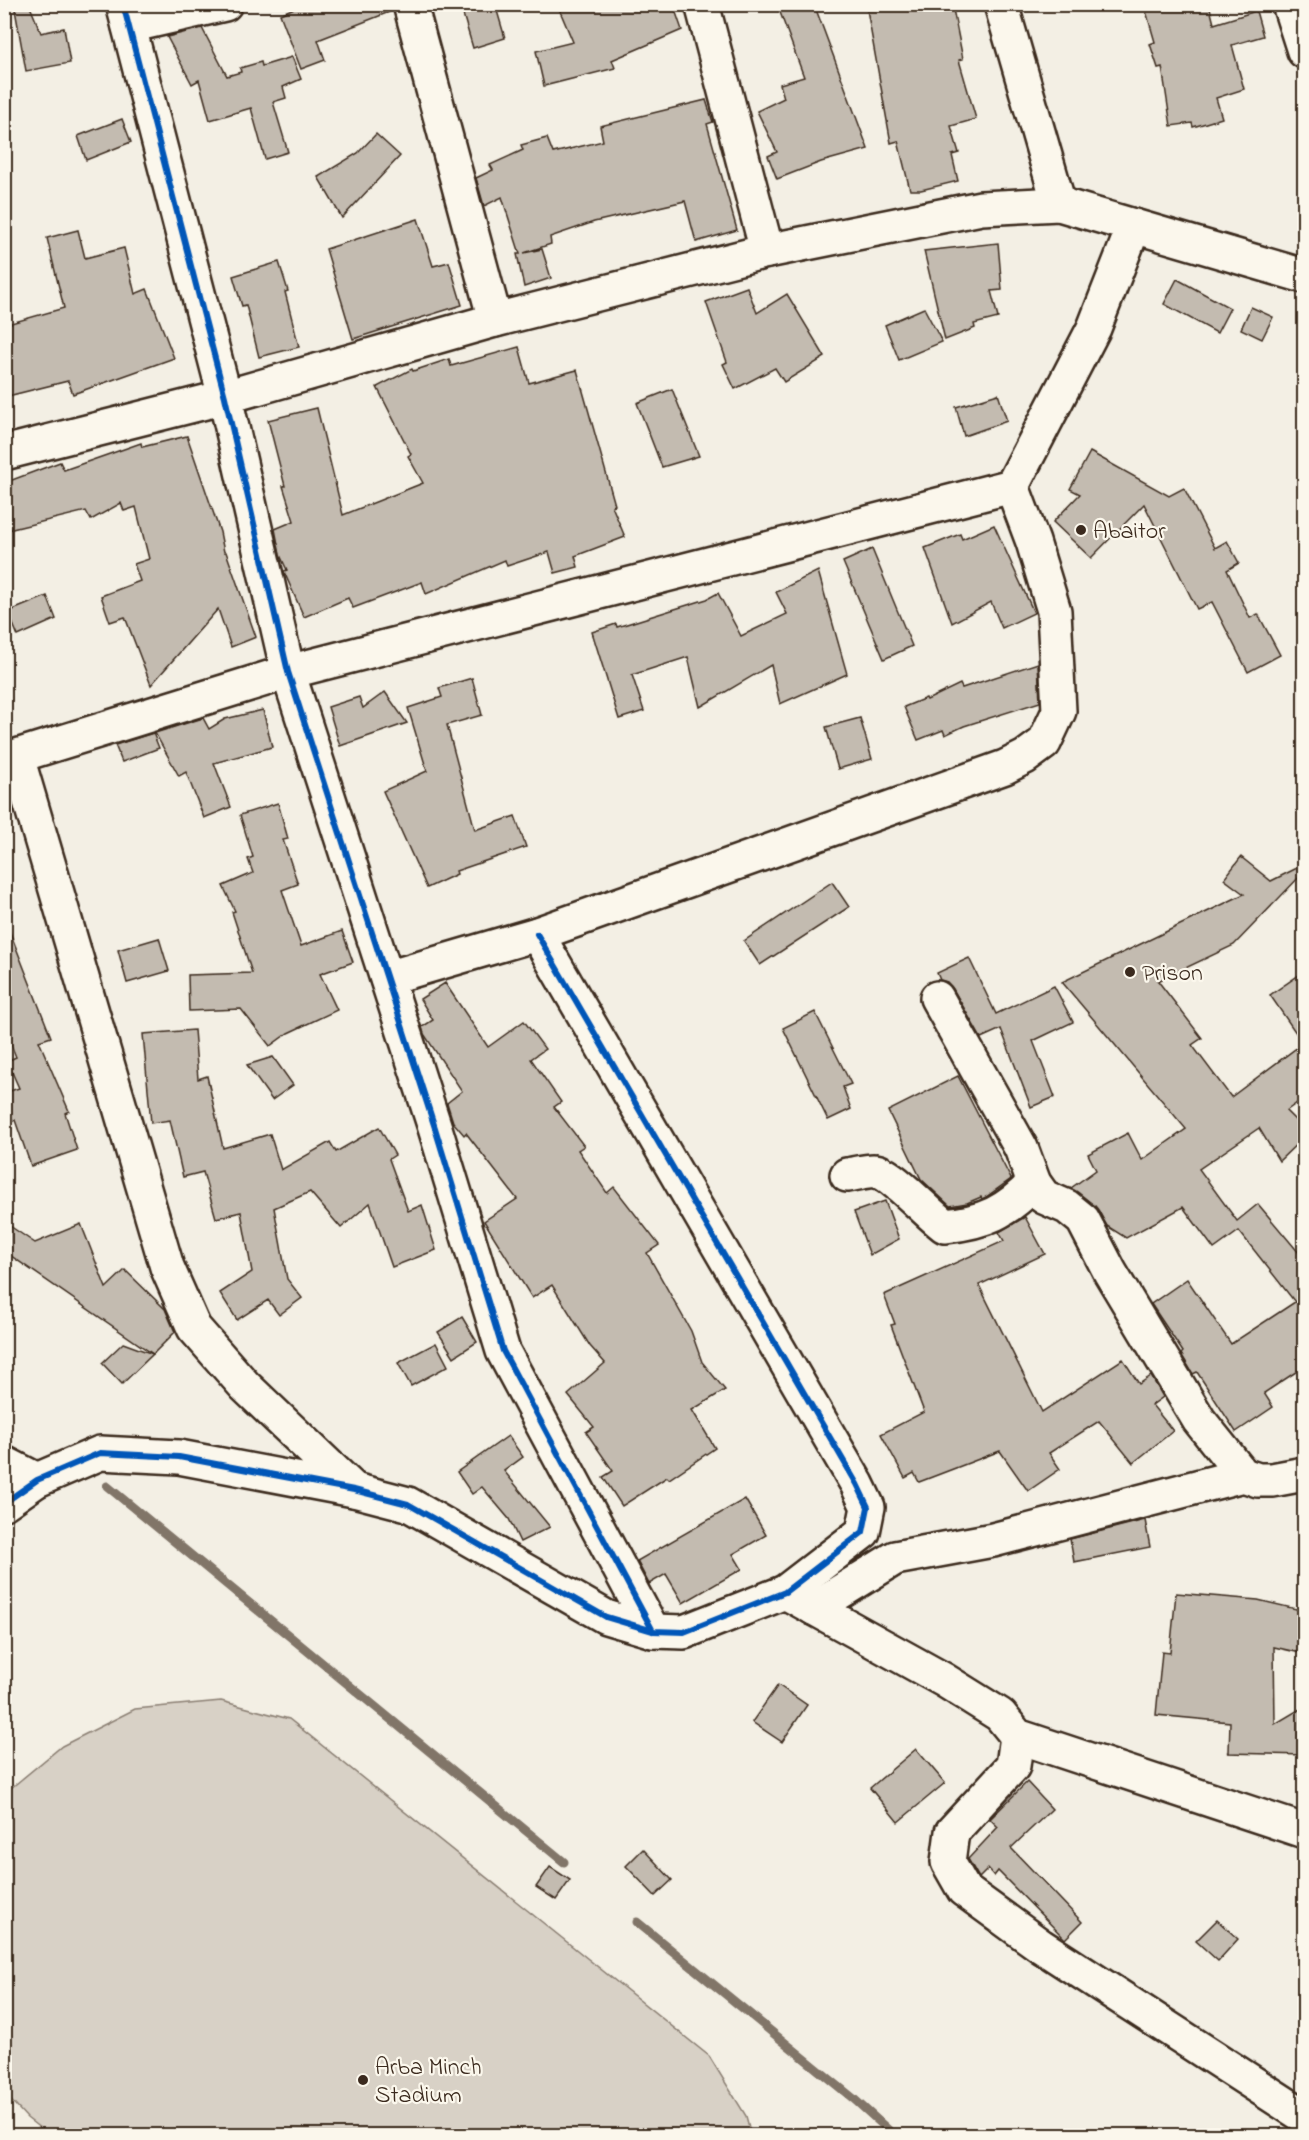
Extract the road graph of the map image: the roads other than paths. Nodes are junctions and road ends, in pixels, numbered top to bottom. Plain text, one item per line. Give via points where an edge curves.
1 (225, 4) edge
2 (410, 4) edge
3 (702, 4) edge
4 (1001, 4) edge
5 (1289, 4) edge
6 (126, 15) edge
7 (1305, 51) edge
8 (1059, 204) junction
9 (1134, 226) junction
10 (767, 251) junction
11 (1305, 276) edge
12 (495, 320) junction
13 (225, 397) junction
14 (4, 453) edge
15 (1012, 486) junction
16 (288, 672) junction
17 (11, 758) edge
18 (537, 934) junction
19 (387, 978) junction
20 (937, 998) dead end
21 (847, 1175) dead end
22 (1034, 1183) junction
23 (4, 1463) edge
24 (1305, 1474) edge
25 (1244, 1475) junction
26 (37, 1480) junction
27 (354, 1490) junction
28 (4, 1503) edge
29 (785, 1592) junction
30 (814, 1608) junction
31 (653, 1631) junction
32 (1017, 1736) junction
33 (1305, 1831) edge
34 (1305, 2116) edge

1 - 6 street
2 - 12 street
3 - 10 street
4 - 8 street
5 - 7 street
6 - 13 street
8 - 9 street
8 - 10 street via 981,208
9 - 11 street
9 - 15 street via 1094,328
10 - 12 street
12 - 13 street
13 - 14 street
13 - 16 street
15 - 16 street
15 - 18 street via 1054,610 1059,711 1044,743 1005,767
16 - 17 street
16 - 19 street
17 - 27 street via 168,1267 194,1328 245,1386
18 - 19 street
18 - 29 street via 868,1507 863,1532
19 - 31 street via 503,1351
20 - 22 street via 1020,1149
21 - 22 street via 877,1170 945,1226 996,1214 1017,1201
22 - 25 street via 1044,1197 1067,1207 1083,1220 1199,1420
23 - 26 street
24 - 25 street via 1272,1480
25 - 30 street via 993,1540 895,1558
26 - 27 street via 100,1453 179,1457
26 - 28 street
27 - 31 street via 408,1504 606,1617
29 - 30 street
29 - 31 street via 684,1632
30 - 32 street via 1000,1715
32 - 33 street
32 - 34 street via 1013,1766 951,1832 948,1862 964,1890 1041,1947

